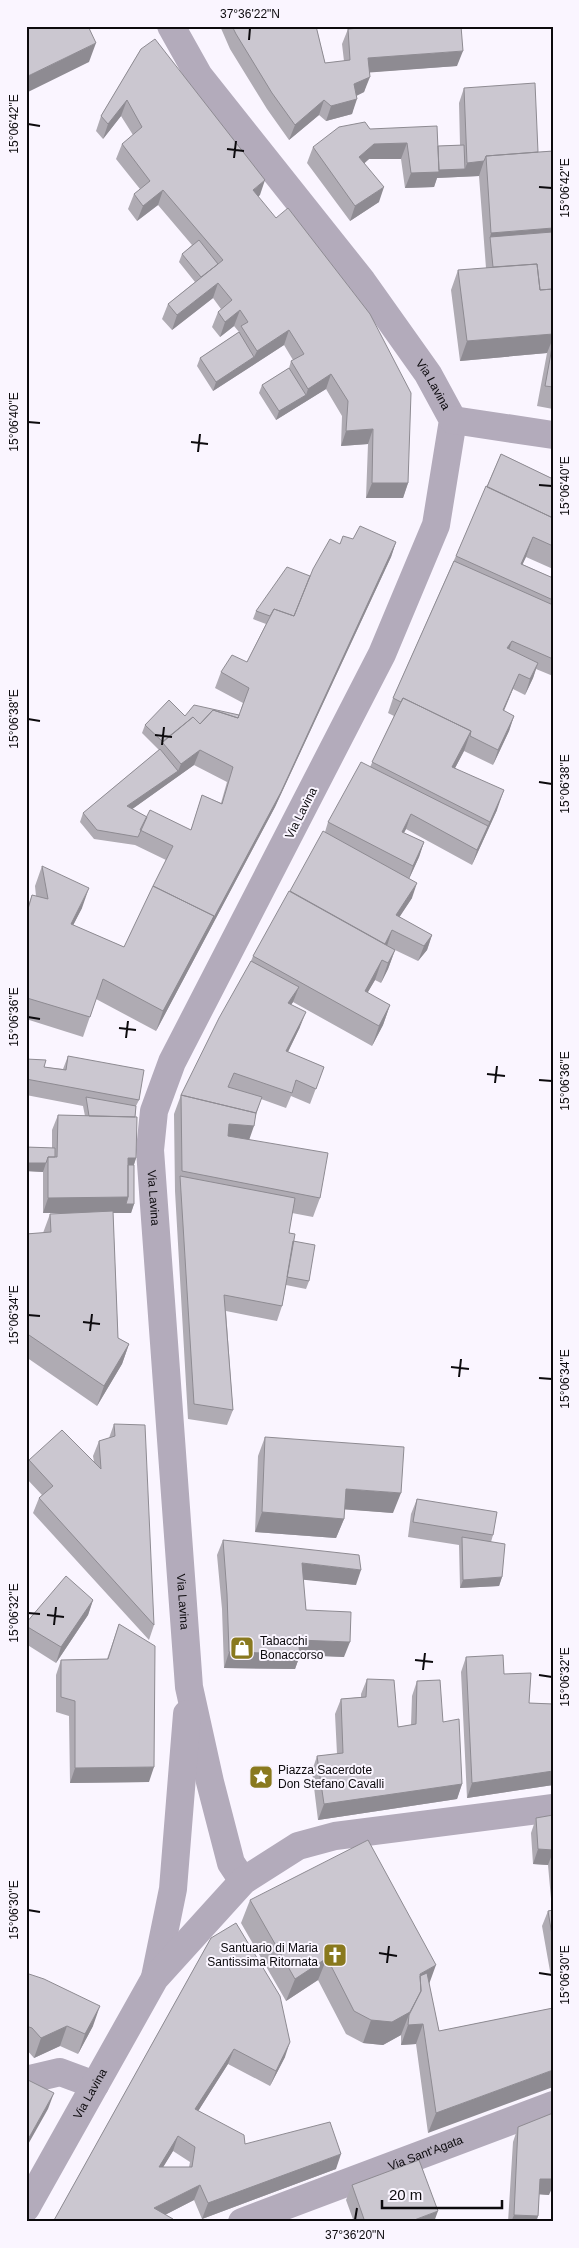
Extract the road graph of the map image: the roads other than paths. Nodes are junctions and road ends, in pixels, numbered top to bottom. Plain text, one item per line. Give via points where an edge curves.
1 (171, 26) edge
2 (454, 420) junction
3 (553, 435) edge
4 (189, 1687) junction
5 (553, 1808) edge
6 (243, 1881) junction
7 (155, 1978) junction
8 (26, 2080) edge
9 (95, 2085) junction
10 (553, 2105) edge
11 (26, 2208) edge
12 (242, 2222) edge

1 - 2 street, Via Lavina via 199,76 362,281 428,374
2 - 3 street
2 - 4 street, Via Lavina via 436,525 382,654 172,1062 154,1111 150,1150
4 - 6 street, Via Lavina via 231,1862
4 - 7 street, Via Lavina via 173,1889
5 - 6 street, Via Lavina via 335,1836 298,1846
6 - 7 street, Via Lavina
7 - 9 street, Via Lavina
8 - 9 street via 60,2072
9 - 11 street, Via Lavina
10 - 12 street, Via Sant'Agata

